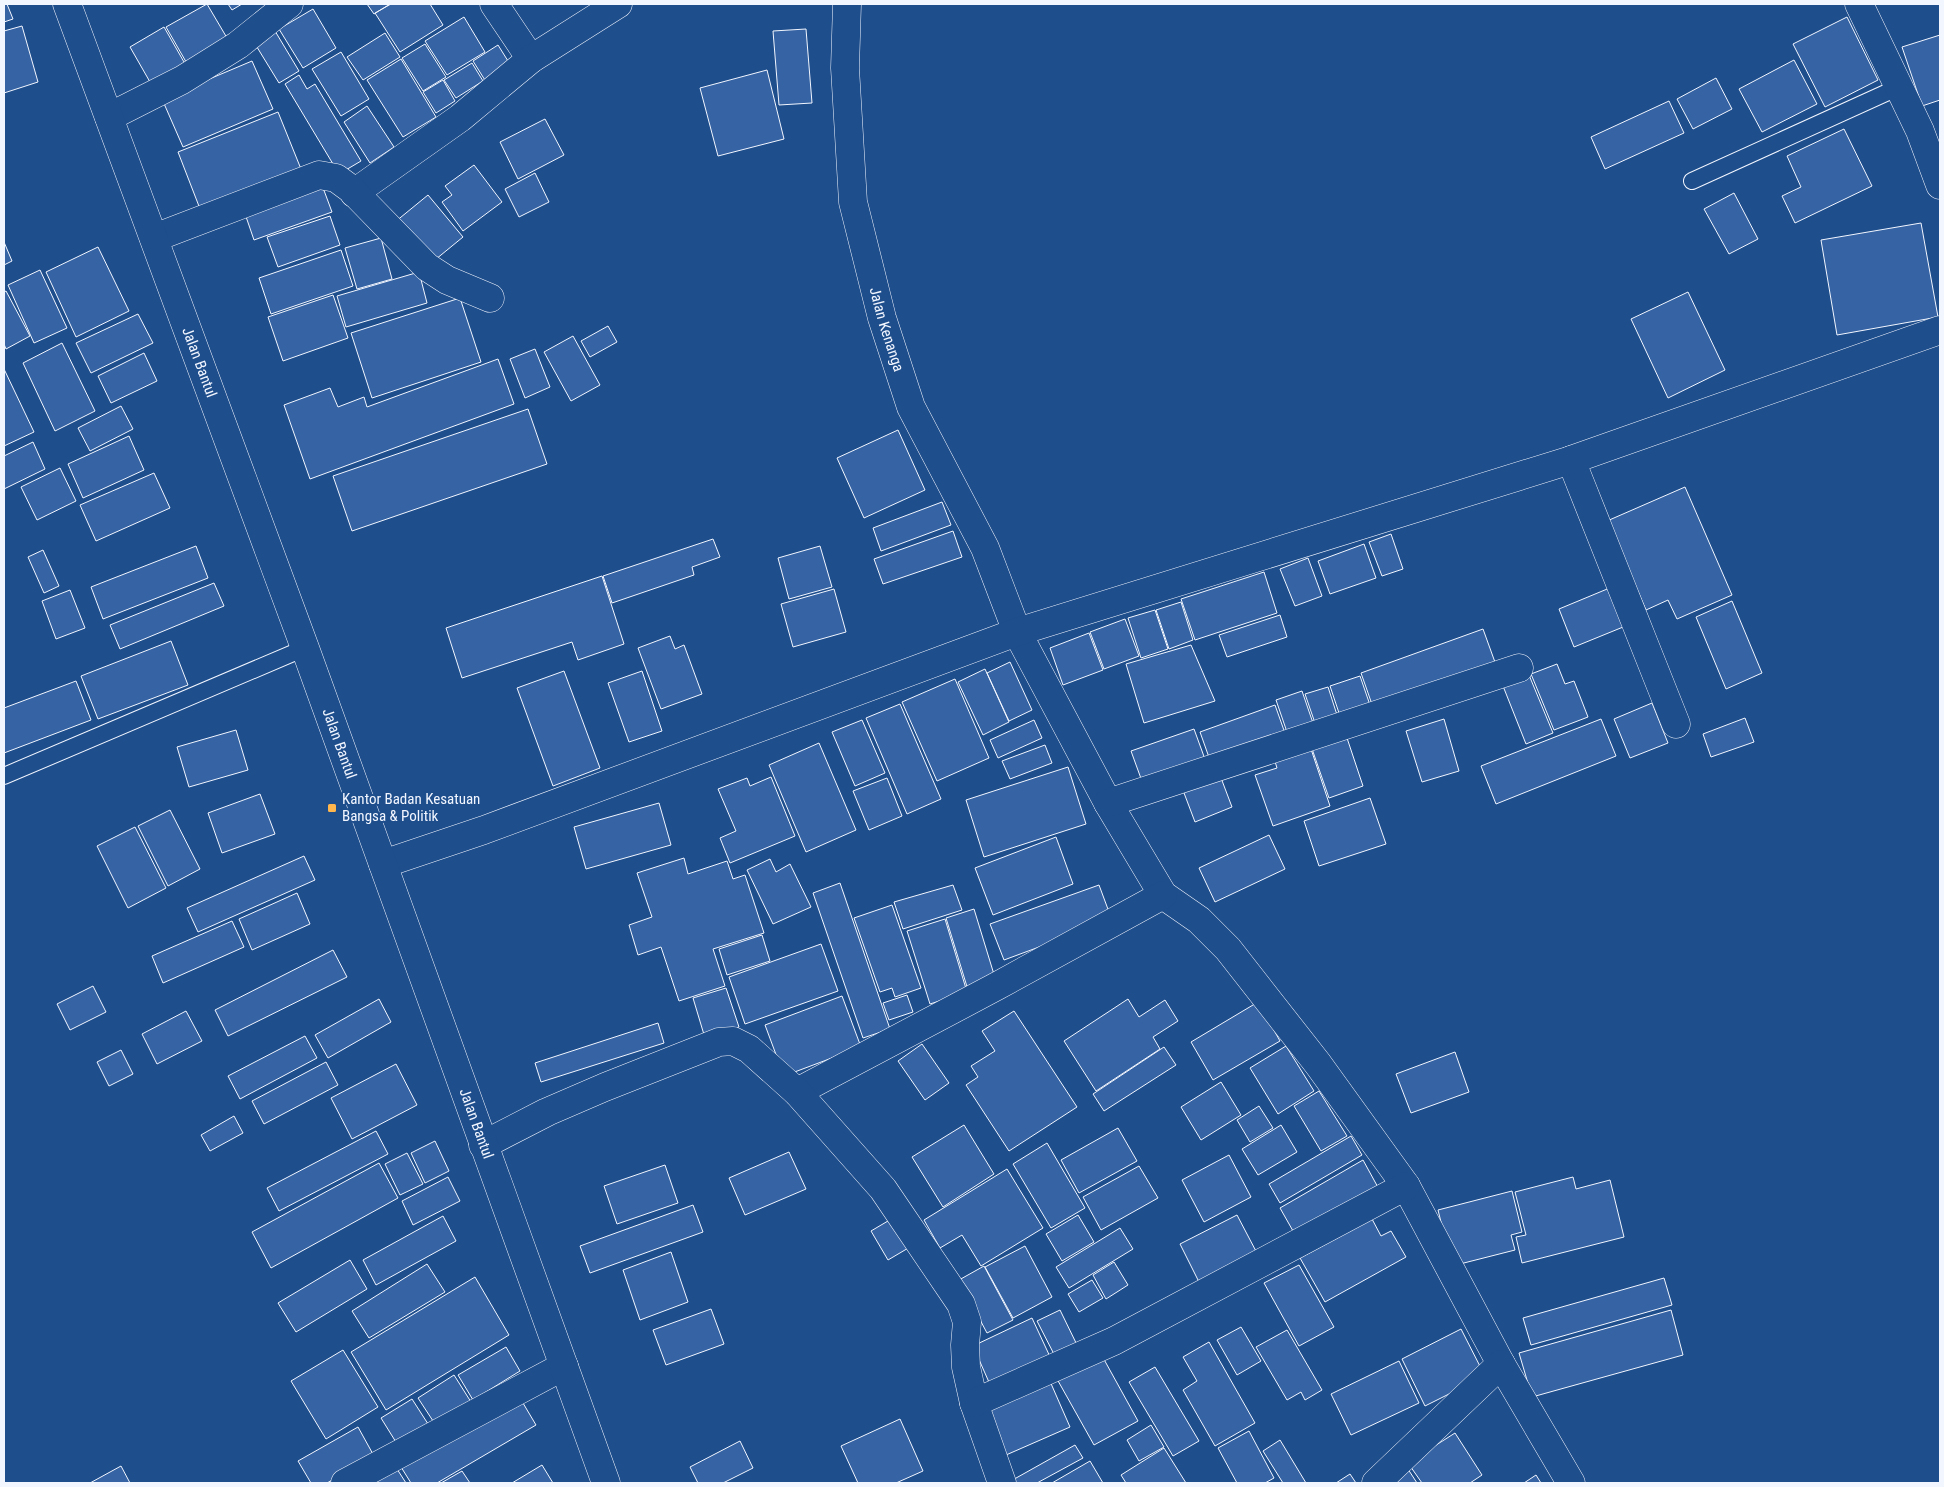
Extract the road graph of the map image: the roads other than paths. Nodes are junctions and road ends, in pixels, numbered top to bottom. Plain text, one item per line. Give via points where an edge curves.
1 (67, 4) edge
2 (289, 4) edge
3 (494, 4) edge
4 (618, 4) edge
5 (847, 4) edge
6 (1859, 4) edge
7 (531, 58) junction
8 (1899, 87) junction
9 (109, 117) junction
10 (1692, 181) dead end
11 (1940, 185) edge
12 (354, 193) junction
13 (154, 238) junction
14 (490, 298) dead end
15 (1940, 330) edge
16 (1571, 460) junction
17 (1017, 632) junction
18 (305, 648) junction
19 (1519, 668) dead end
20 (1676, 724) dead end
21 (4, 776) edge
22 (1108, 803) junction
23 (383, 864) junction
24 (1163, 895) junction
25 (797, 1092) junction
26 (483, 1144) junction
27 (1406, 1186) junction
28 (1501, 1364) junction
29 (564, 1366) junction
30 (974, 1402) junction
31 (345, 1483) edge
32 (606, 1483) edge
33 (1002, 1483) edge
34 (1376, 1483) edge
35 (1571, 1483) edge

1 - 9 street, Jalan Bantul
2 - 9 street via 238,45 182,80
3 - 7 street
4 - 7 street
5 - 17 street, Jalan Kenanga via 844,68 853,202 882,318 911,406 985,548
6 - 8 street
7 - 12 street via 460,118
8 - 10 lane
8 - 11 street
9 - 13 street, Jalan Bantul
12 - 13 street via 336,178 319,175
12 - 14 street via 427,267 447,280
13 - 18 street, Jalan Bantul
15 - 16 street
16 - 17 street
16 - 20 street
17 - 22 street, Jalan Kenanga
17 - 23 street via 484,830
18 - 21 lane
18 - 23 street, Jalan Bantul
19 - 22 street
22 - 24 street, Jalan Kenanga
23 - 26 street, Jalan Bantul
24 - 25 street
24 - 27 street via 1199,920 1228,949 1318,1064
25 - 26 street via 749,1050 733,1042 719,1042 547,1112
25 - 30 street via 883,1189 961,1304 967,1322 966,1367
26 - 29 street, Jalan Bantul
27 - 28 street
27 - 30 street via 1114,1341
28 - 34 street
28 - 35 street
29 - 31 street
29 - 32 street, Jalan Bantul
30 - 33 street

